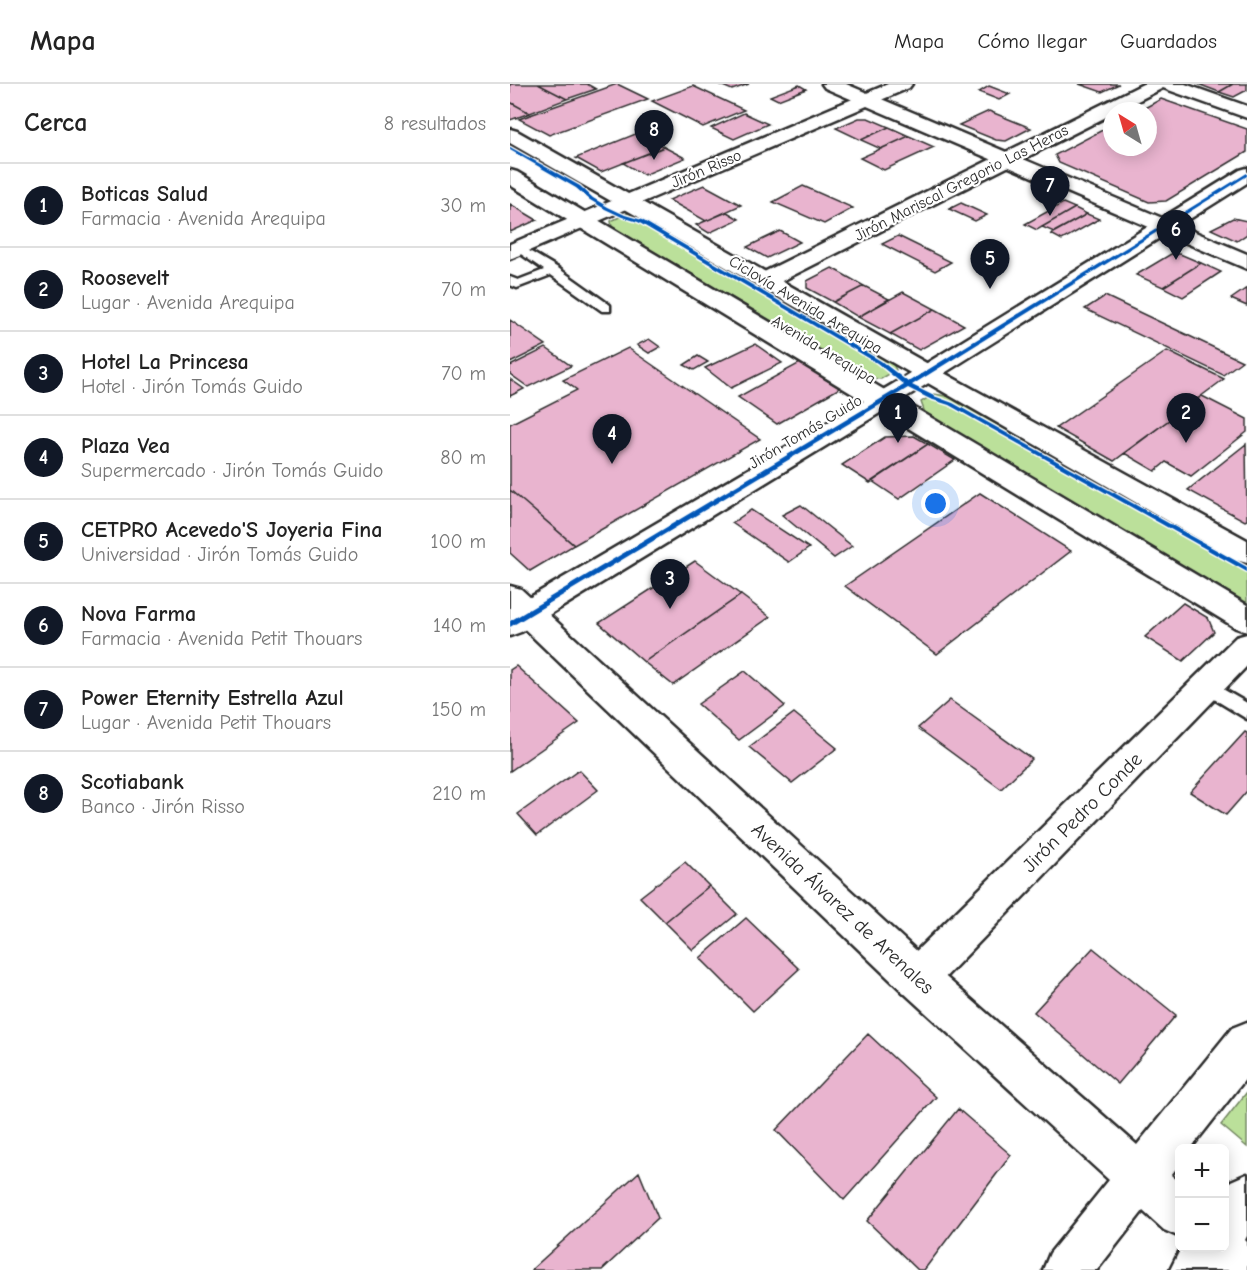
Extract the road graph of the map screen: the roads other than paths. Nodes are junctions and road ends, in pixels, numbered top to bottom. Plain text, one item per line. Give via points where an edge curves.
1 (831, 84) edge
2 (903, 84) edge
3 (1156, 84) edge
4 (1168, 84) edge
5 (867, 99) junction
6 (1247, 112) edge
7 (510, 135) edge
8 (1007, 159) junction
9 (1247, 174) edge
10 (510, 176) edge
11 (629, 201) junction
12 (584, 220) junction
13 (1162, 226) junction
14 (515, 250) edge
15 (1247, 262) edge
16 (554, 270) junction
17 (766, 280) junction
18 (514, 283) edge
19 (606, 308) dead end
20 (926, 373) junction
21 (884, 400) junction
22 (1247, 553) edge
23 (516, 612) edge
24 (1247, 620) edge
25 (1247, 646) edge
26 (1208, 686) junction
27 (1247, 712) edge
28 (917, 978) junction
29 (1247, 1043) edge
30 (1140, 1179) junction
31 (1247, 1197) edge
32 (1175, 1210) edge
33 (1229, 1222) edge
34 (1208, 1252) edge
35 (1223, 1252) edge
36 (1067, 1270) edge
37 (1194, 1270) edge
38 (1243, 1270) edge

1 - 5 main road
2 - 5 main road, Jirón Risso
3 - 8 main road, Jirón Mariscal Gregorio Las Heras
4 - 6 main road
5 - 8 main road
5 - 11 main road, Jirón Risso
7 - 11 main road, Avenida Arequipa
8 - 13 main road
8 - 17 main road, Jirón Mariscal Gregorio Las Heras
9 - 13 main road, Jirón Tomás Guido
10 - 12 main road, Avenida Arequipa
11 - 12 main road, Jirón Risso
11 - 17 main road, Avenida Arequipa
12 - 14 main road, Jirón Risso
12 - 21 main road, Avenida Arequipa
13 - 15 main road
13 - 20 main road, Jirón Tomás Guido
14 - 16 lane
16 - 18 lane
16 - 19 lane
17 - 20 main road, Avenida Arequipa
20 - 21 main road, Jirón Tomás Guido
20 - 22 main road, Avenida Arequipa
21 - 23 main road, Jirón Tomás Guido
21 - 24 main road, Avenida Arequipa
23 - 28 main road, Avenida Álvarez de Arenales
25 - 26 main road, Jirón Pedro Conde
26 - 27 lane
26 - 28 main road, Jirón Pedro Conde
28 - 30 main road, Avenida Álvarez de Arenales
29 - 30 main road
30 - 32 main road, Avenida Álvarez de Arenales
30 - 36 main road
31 - 33 main road
34 - 37 main road
35 - 38 main road

